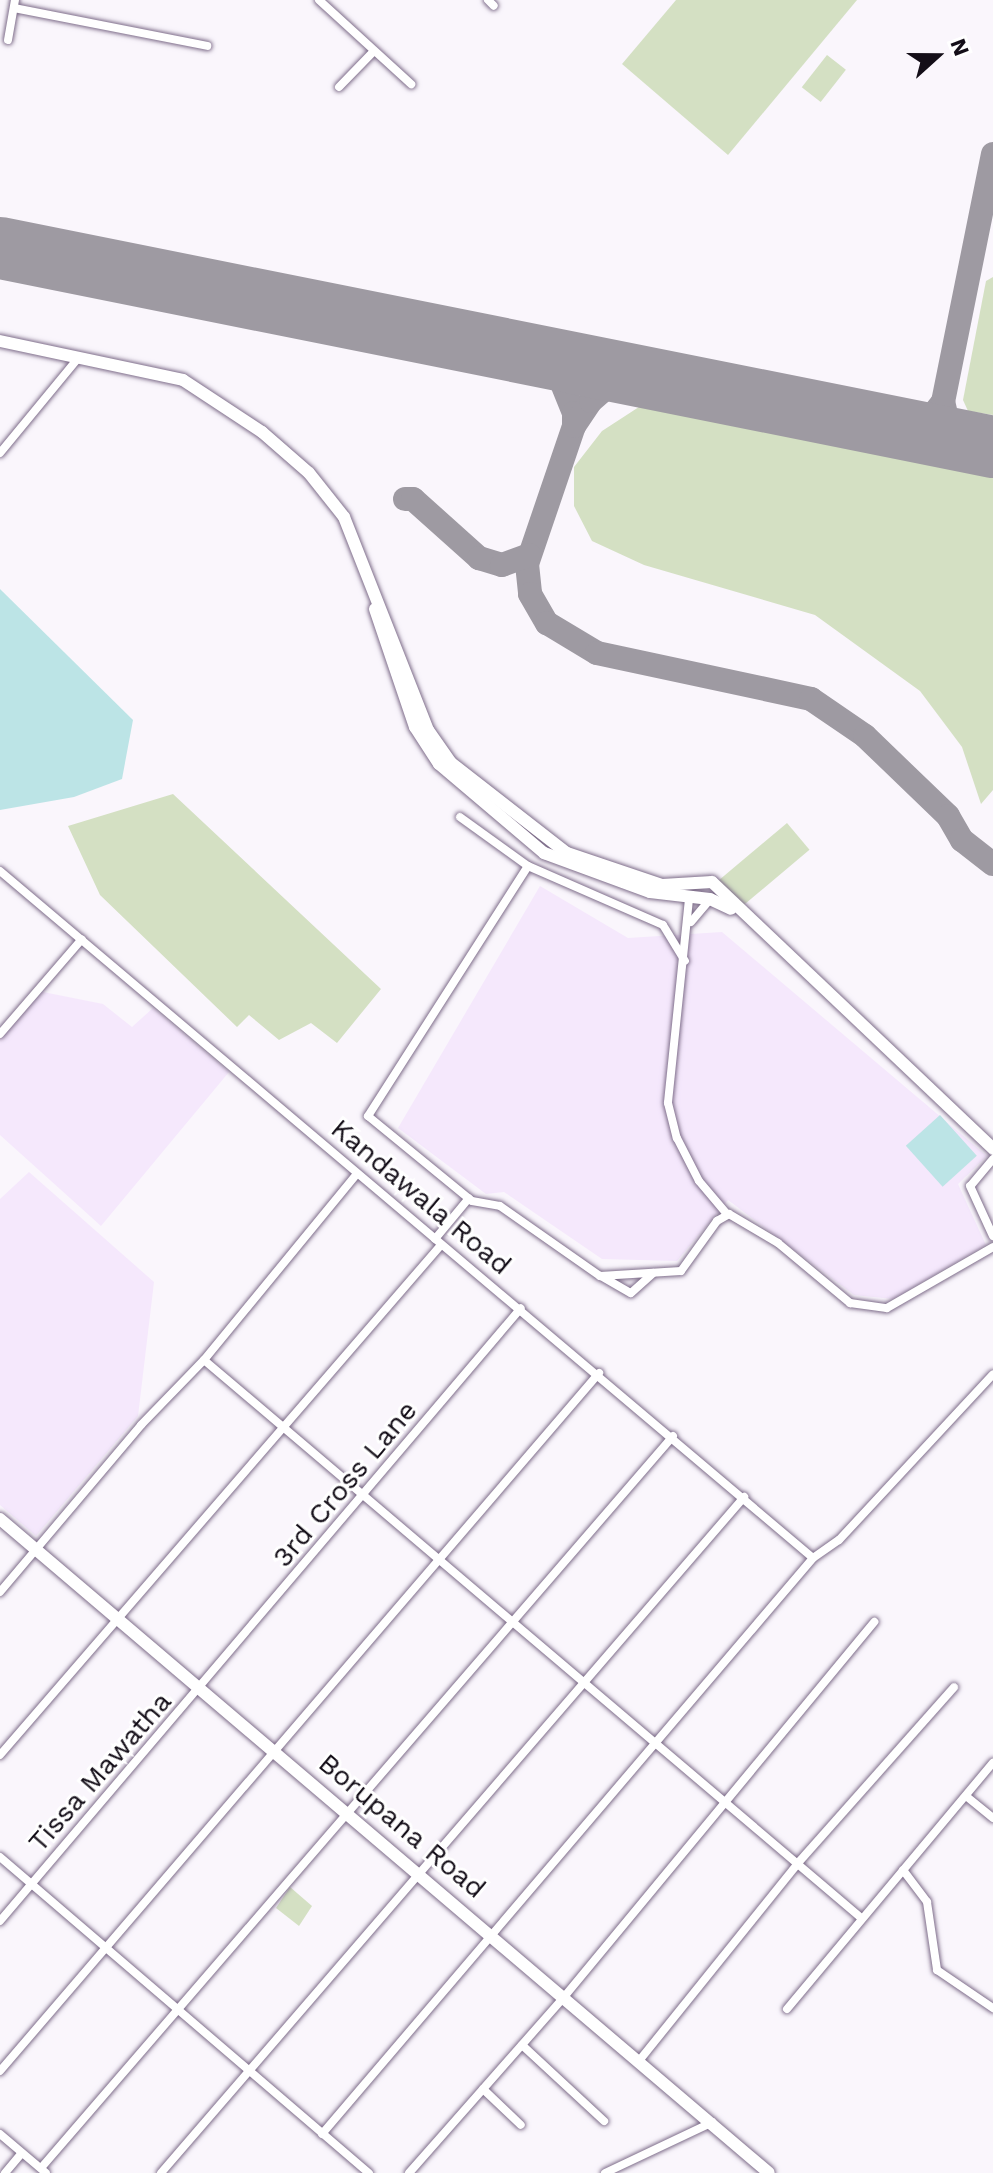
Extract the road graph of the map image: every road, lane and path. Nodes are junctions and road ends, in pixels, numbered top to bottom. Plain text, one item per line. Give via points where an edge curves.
1 (319, 0) edge
2 (14, 4) edge
3 (8, 40) dead end
4 (207, 46) dead end
5 (374, 51) junction
6 (411, 84) dead end
7 (339, 87) dead end
8 (0, 341) edge
9 (79, 357) junction
10 (0, 453) edge
11 (363, 560) junction
12 (460, 817) dead end
13 (528, 866) junction
14 (0, 871) edge
15 (689, 899) junction
16 (707, 903) junction
17 (745, 917) junction
18 (691, 923) junction
19 (82, 939) junction
20 (685, 961) junction
21 (0, 1034) edge
22 (993, 1149) edge
23 (993, 1159) edge
24 (357, 1174) junction
25 (469, 1198) junction
26 (727, 1214) junction
27 (993, 1236) edge
28 (438, 1242) junction
29 (993, 1247) edge
30 (653, 1273) junction
31 (600, 1276) junction
32 (521, 1308) junction
33 (204, 1360) junction
34 (599, 1373) junction
35 (993, 1374) edge
36 (284, 1429) junction
37 (673, 1436) junction
38 (744, 1497) junction
39 (361, 1499) junction
40 (0, 1519) edge
41 (36, 1549) junction
42 (813, 1558) junction
43 (439, 1561) junction
44 (0, 1592) edge
45 (120, 1620) junction
46 (508, 1622) junction
47 (874, 1622) dead end
48 (581, 1684) junction
49 (954, 1687) dead end
50 (201, 1688) junction
51 (654, 1744) junction
52 (274, 1749) junction
53 (0, 1755) edge
54 (993, 1763) edge
55 (966, 1796) junction
56 (725, 1806) junction
57 (349, 1812) junction
58 (993, 1818) edge
59 (0, 1857) edge
60 (798, 1863) junction
61 (903, 1870) junction
62 (421, 1873) junction
63 (32, 1883) junction
64 (860, 1917) junction
65 (0, 1921) edge
66 (493, 1936) junction
67 (105, 1945) junction
68 (564, 1997) junction
69 (177, 2008) junction
70 (993, 2008) edge
71 (787, 2009) dead end
72 (522, 2045) junction
73 (639, 2061) junction
74 (249, 2070) junction
75 (0, 2071) edge
76 (483, 2089) junction
77 (604, 2121) dead end
78 (714, 2122) junction
79 (521, 2125) dead end
80 (0, 2134) edge
81 (322, 2134) junction
82 (22, 2153) junction
83 (44, 2171) edge
84 (5, 2173) edge
85 (161, 2173) edge
86 (369, 2173) edge
87 (409, 2173) edge
88 (605, 2173) edge
89 (769, 2173) edge

1 - 5 street
2 - 3 street
2 - 4 street
5 - 6 street
5 - 7 street
8 - 9 main road
9 - 10 street
9 - 11 main road via 183,380 221,400 288,453 323,489 344,517
11 - 15 main road via 415,727 439,764 544,853 599,876
11 - 17 main road via 428,730 450,762 567,853 662,885 712,882
12 - 13 street
13 - 20 street via 663,925
13 - 25 street via 368,1116
14 - 19 street, Kandawala Road
15 - 16 main road
15 - 18 street
16 - 17 main road via 710,899
16 - 18 street
17 - 22 main road
18 - 20 street
19 - 21 street
19 - 24 street, Kandawala Road
20 - 26 street via 668,1080 670,1112 699,1181
23 - 27 street via 970,1186
24 - 28 street, Kandawala Road
24 - 33 street
25 - 28 street
25 - 31 street via 500,1206
26 - 29 street via 755,1226 850,1303 887,1308
26 - 30 street via 681,1271
28 - 32 street, Kandawala Road
28 - 36 street
30 - 31 street
30 - 31 street via 631,1293
32 - 34 street, Kandawala Road
32 - 39 street, 3rd Cross Lane
33 - 36 street
33 - 41 street
34 - 37 street, Kandawala Road
34 - 43 street
35 - 42 street via 839,1540
36 - 39 street
36 - 45 street
37 - 38 street, Kandawala Road
37 - 46 street
38 - 42 street, Kandawala Road
38 - 48 street
39 - 43 street
39 - 50 street, 3rd Cross Lane
40 - 41 main road, Borupana Road
41 - 44 street
41 - 45 main road, Borupana Road
42 - 51 street
43 - 46 street
43 - 52 street
45 - 50 main road, Borupana Road
45 - 53 street
46 - 48 street
46 - 57 street
47 - 56 street
48 - 51 street
48 - 62 street
49 - 60 street
50 - 52 main road, Borupana Road
50 - 63 street, Tissa Mawatha
51 - 56 street
51 - 66 street
52 - 57 main road, Borupana Road
52 - 67 street
54 - 55 street
55 - 58 street
55 - 61 street
56 - 60 street
56 - 68 street
57 - 62 main road, Borupana Road
57 - 69 street
59 - 63 street
60 - 64 street
60 - 73 street
61 - 64 street
61 - 70 street via 927,1902 937,1970
62 - 66 main road, Borupana Road
62 - 74 street
63 - 65 street, Tissa Mawatha
63 - 67 street
64 - 71 street
66 - 68 main road, Borupana Road
66 - 81 street
67 - 69 street
67 - 75 street
68 - 72 street
68 - 73 main road, Borupana Road
69 - 74 street
69 - 83 street
72 - 76 street
72 - 77 street
73 - 78 main road, Borupana Road
74 - 81 street
74 - 85 street
76 - 79 street
76 - 87 street
78 - 88 street
78 - 89 main road, Borupana Road
80 - 82 street
81 - 86 street
82 - 83 street
82 - 84 street

